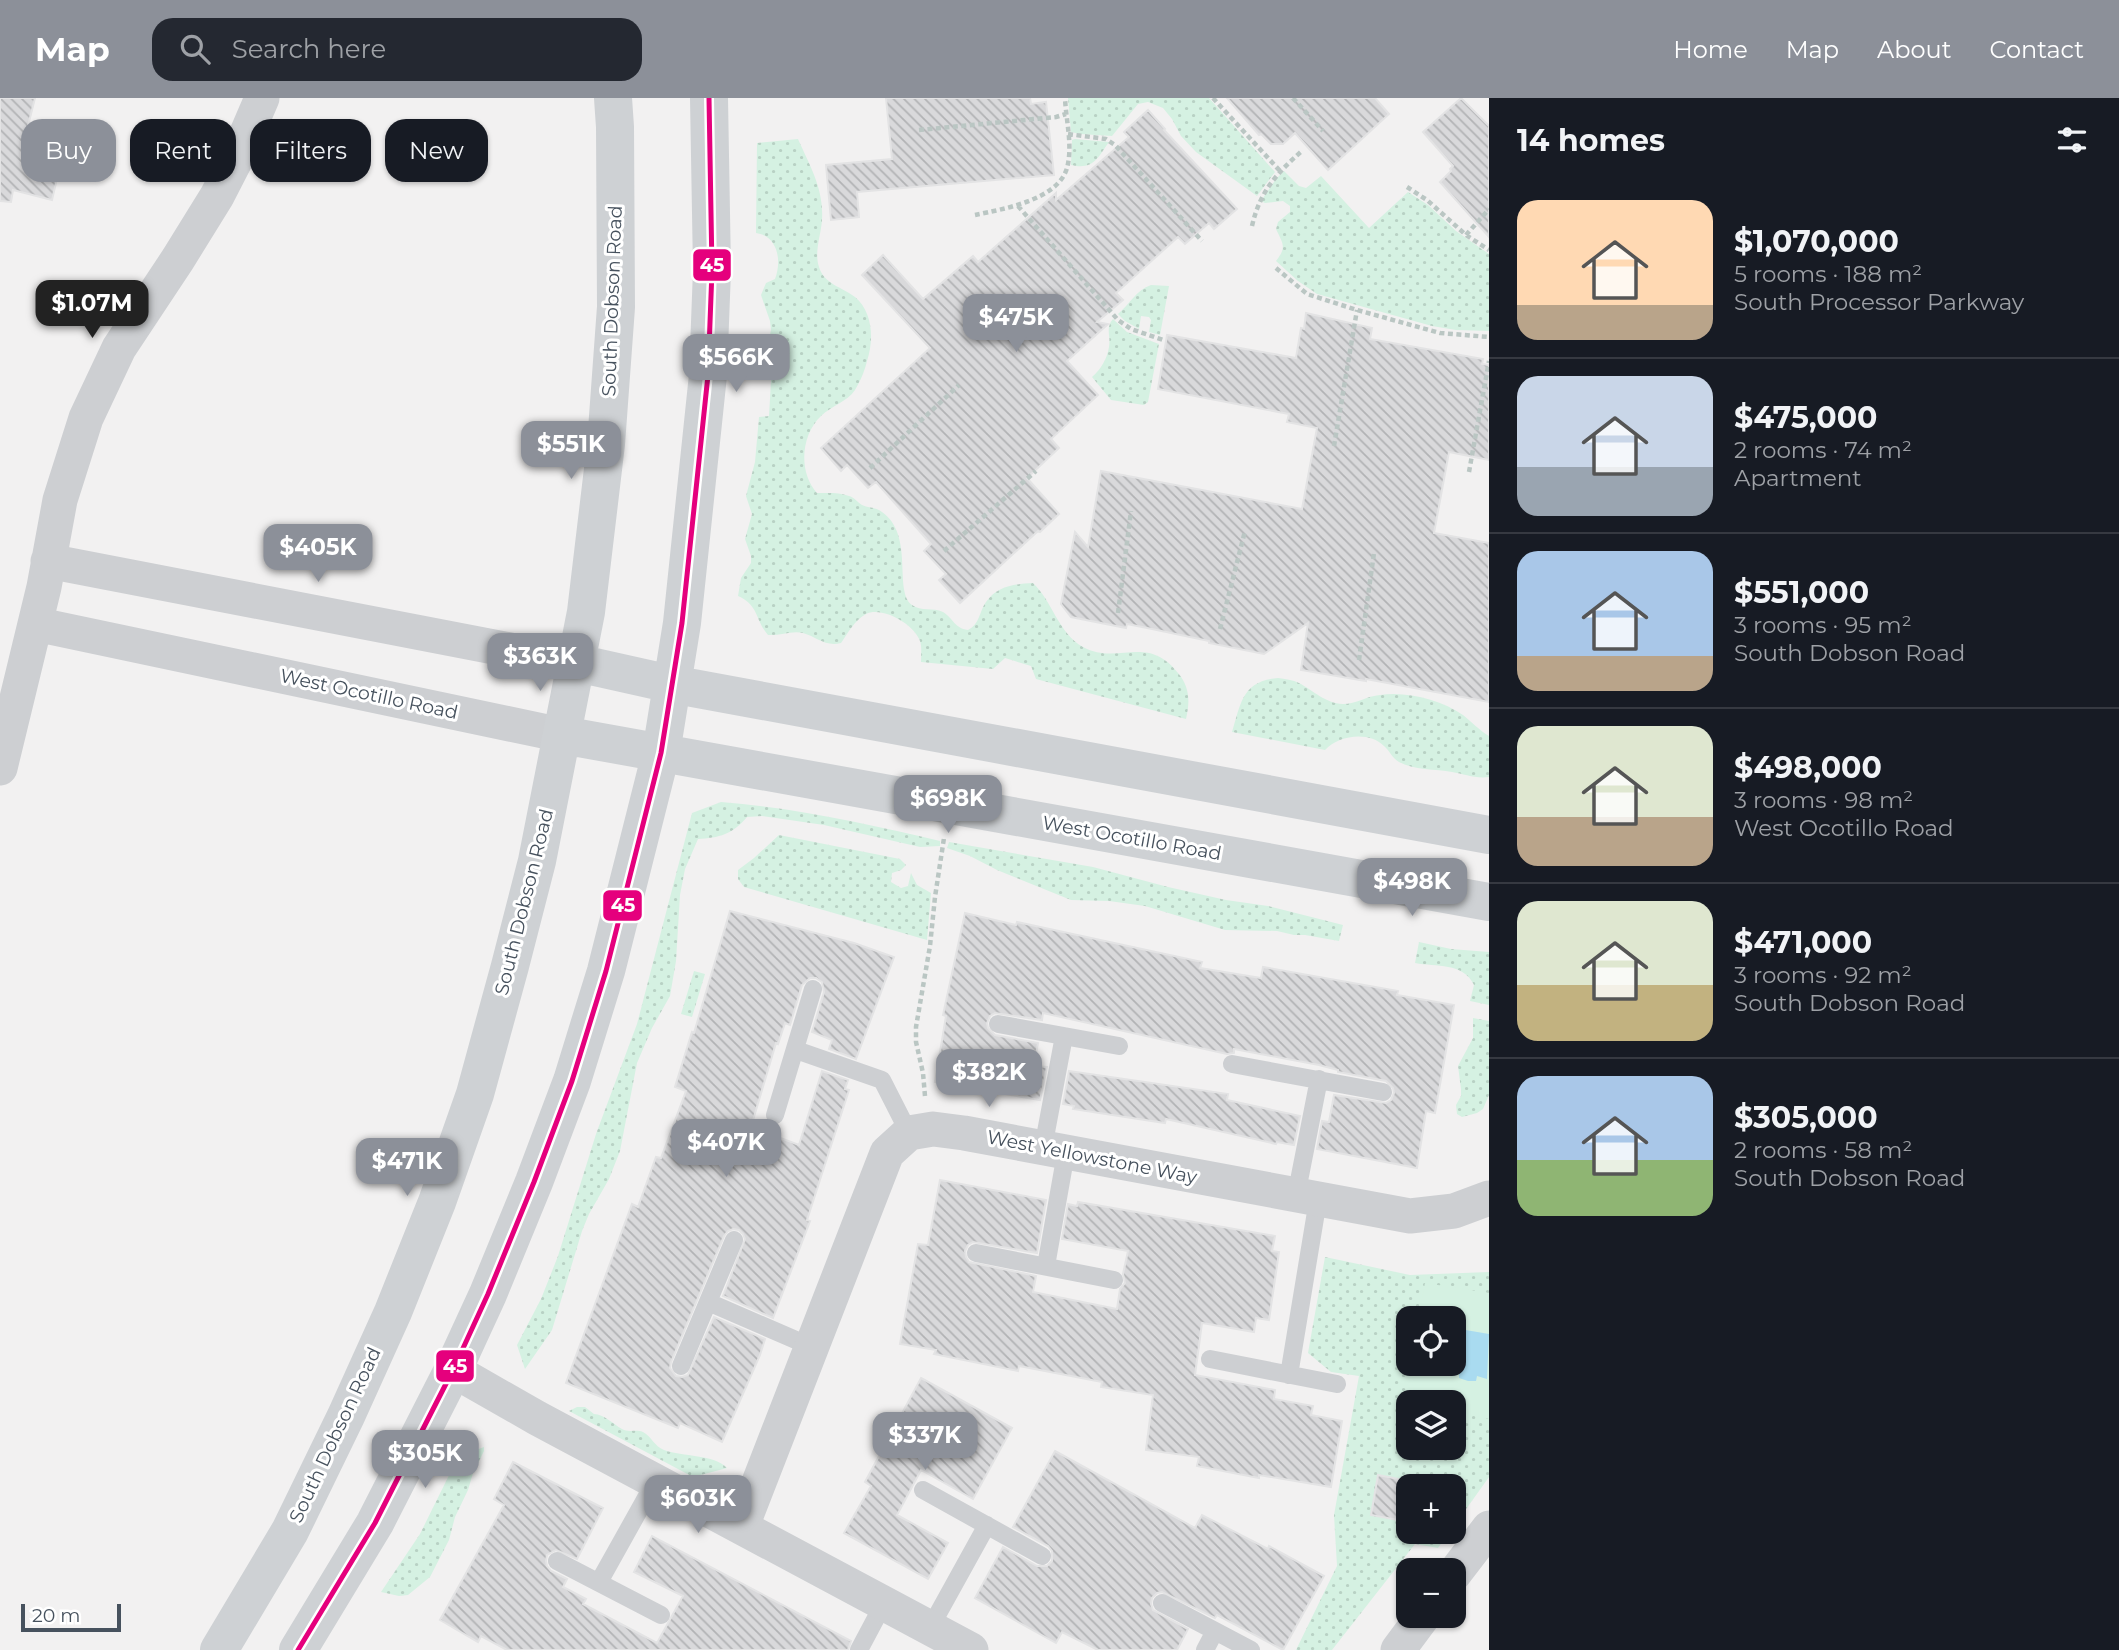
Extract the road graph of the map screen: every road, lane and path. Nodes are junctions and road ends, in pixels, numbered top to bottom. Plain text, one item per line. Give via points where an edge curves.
1 (262, 98) edge
2 (613, 98) edge
3 (709, 98) edge
4 (1065, 98) edge
5 (1213, 98) edge
6 (1293, 98) edge
7 (1066, 114) junction
8 (919, 130) dead end
9 (1323, 131) dead end
10 (1068, 134) junction
11 (1303, 149) dead end
12 (1280, 171) junction
13 (1408, 187) dead end
14 (1018, 205) junction
15 (1489, 209) edge
16 (975, 215) dead end
17 (1252, 226) dead end
18 (1466, 235) junction
19 (1202, 241) dead end
20 (1489, 250) edge
21 (1276, 268) dead end
22 (1357, 310) junction
23 (1489, 337) edge
24 (1163, 340) dead end
25 (1489, 361) edge
26 (959, 385) dead end
27 (1334, 446) dead end
28 (870, 468) dead end
29 (1036, 471) dead end
30 (1469, 472) dead end
31 (1131, 511) dead end
32 (1245, 531) dead end
33 (944, 551) dead end
34 (1374, 553) dead end
35 (48, 561) junction
36 (1118, 613) dead end
37 (34, 624) junction
38 (1220, 629) dead end
39 (1359, 660) dead end
40 (577, 663) junction
41 (671, 684) junction
42 (562, 735) junction
43 (661, 752) junction
44 (0, 768) edge
45 (1489, 835) edge
46 (945, 838) dead end
47 (1489, 902) edge
48 (814, 989) dead end
49 (998, 1024) dead end
50 (1064, 1036) junction
51 (1119, 1046) dead end
52 (796, 1050) junction
53 (1232, 1064) dead end
54 (1319, 1080) junction
55 (1383, 1092) dead end
56 (775, 1115) dead end
57 (918, 1120) junction
58 (1055, 1150) junction
59 (1307, 1198) junction
60 (1489, 1198) edge
61 (734, 1240) dead end
62 (976, 1253) dead end
63 (1046, 1266) junction
64 (1114, 1280) dead end
65 (708, 1302) junction
66 (812, 1347) junction
67 (1210, 1359) dead end
68 (681, 1366) dead end
69 (453, 1370) junction
70 (1289, 1374) junction
71 (1337, 1384) dead end
72 (656, 1480) junction
73 (923, 1490) dead end
74 (987, 1525) junction
75 (742, 1526) junction
76 (1489, 1528) edge
77 (1042, 1556) dead end
78 (1466, 1558) edge
79 (557, 1560) dead end
80 (599, 1582) junction
81 (884, 1603) junction
82 (1163, 1603) dead end
83 (661, 1615) dead end
84 (930, 1628) junction
85 (1215, 1631) junction
86 (219, 1650) edge
87 (298, 1650) edge
88 (859, 1650) edge
89 (971, 1650) edge
90 (1205, 1650) edge
91 (1251, 1650) edge

1 - 35 street via 217,196 119,348 86,418 60,500
2 - 40 main road, South Dobson Road via 616,307 604,457
3 - 41 main road via 712,270 708,375 682,623
4 - 7 path
5 - 12 path
6 - 9 path
7 - 8 path
7 - 10 path
10 - 14 path via 1067,170 1060,183
10 - 19 path via 1107,139 1115,145
11 - 12 path
12 - 17 path via 1266,188
13 - 18 path
14 - 16 path
14 - 24 path via 1118,320
15 - 18 path
18 - 20 path
21 - 22 path via 1307,293
22 - 23 path via 1440,333
22 - 27 path
25 - 30 path
26 - 28 path
29 - 33 path
31 - 36 path
32 - 38 path
34 - 39 path
35 - 37 street
35 - 40 street
37 - 42 street, West Ocotillo Road
37 - 44 street
40 - 41 main road
40 - 42 main road, South Dobson Road
41 - 43 main road
41 - 45 main road
42 - 43 main road, West Ocotillo Road
42 - 86 main road, South Dobson Road via 537,860 479,1082 438,1202 341,1427 290,1531
43 - 47 main road, West Ocotillo Road
43 - 69 main road via 606,971 572,1081 524,1207
46 - 57 path via 916,1027 923,1073
48 - 52 lane
49 - 50 lane
50 - 51 lane
50 - 58 lane
52 - 56 lane
52 - 57 lane via 882,1080
53 - 54 lane
54 - 55 lane
54 - 59 lane
57 - 58 street, West Yellowstone Way via 933,1129
57 - 66 street via 887,1153
58 - 59 street, West Yellowstone Way
58 - 63 lane
59 - 60 street, West Yellowstone Way via 1410,1216 1454,1211
59 - 70 lane
61 - 65 lane
62 - 63 lane
63 - 64 lane
65 - 66 lane
65 - 68 lane
66 - 75 street
67 - 70 lane
69 - 72 street
69 - 87 main road via 375,1523
70 - 71 lane
72 - 75 street
72 - 80 lane
73 - 74 lane
74 - 77 lane
74 - 84 lane
75 - 81 street
76 - 78 street
79 - 80 lane
80 - 83 lane
81 - 84 street
81 - 88 lane
82 - 85 lane
84 - 89 street
85 - 90 lane
85 - 91 lane

